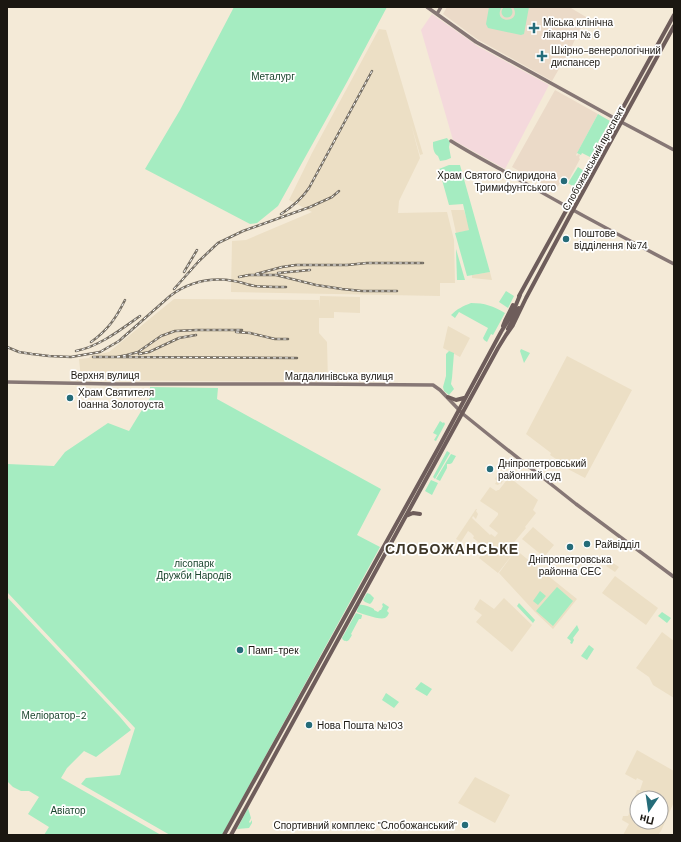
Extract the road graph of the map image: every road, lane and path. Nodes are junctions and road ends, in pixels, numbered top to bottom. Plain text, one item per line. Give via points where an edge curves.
1 (427, 7) edge
2 (441, 7) edge
3 (437, 14) junction
4 (674, 15) edge
5 (674, 26) edge
6 (617, 120) junction
7 (621, 122) junction
8 (451, 141) dead end
9 (674, 150) edge
10 (571, 209) junction
11 (674, 264) edge
12 (7, 382) edge
13 (204, 383) joint
14 (448, 397) junction
15 (465, 398) junction
16 (459, 409) junction
17 (463, 414) junction
18 (420, 514) dead end
19 (406, 517) junction
20 (674, 576) edge
21 (224, 835) edge
22 (231, 835) edge

1 - 3 street
2 - 3 street
3 - 6 street via 476,42
4 - 6 main road, Слобожанський проспект
5 - 7 main road, Слобожанський проспект
6 - 7 street
6 - 10 main road, Слобожанський проспект
7 - 9 street
7 - 10 main road, Слобожанський проспект
8 - 10 street
10 - 11 street
10 - 15 main road, Слобожанський проспект via 520,295
10 - 17 main road, Слобожанський проспект
12 - 13 street, Верхня вулиця
13 - 14 street, Магдалинівська вулиця via 427,385 436,386
14 - 15 main road via 456,400
14 - 16 street, Магдалинівська вулиця
15 - 16 main road, Слобожанський проспект
16 - 17 street, Магдалинівська вулиця
16 - 21 main road, Слобожанський проспект
17 - 19 main road, Слобожанський проспект
17 - 20 street, Магдалинівська вулиця via 576,504
18 - 19 main road via 413,513
19 - 22 main road, Слобожанський проспект

